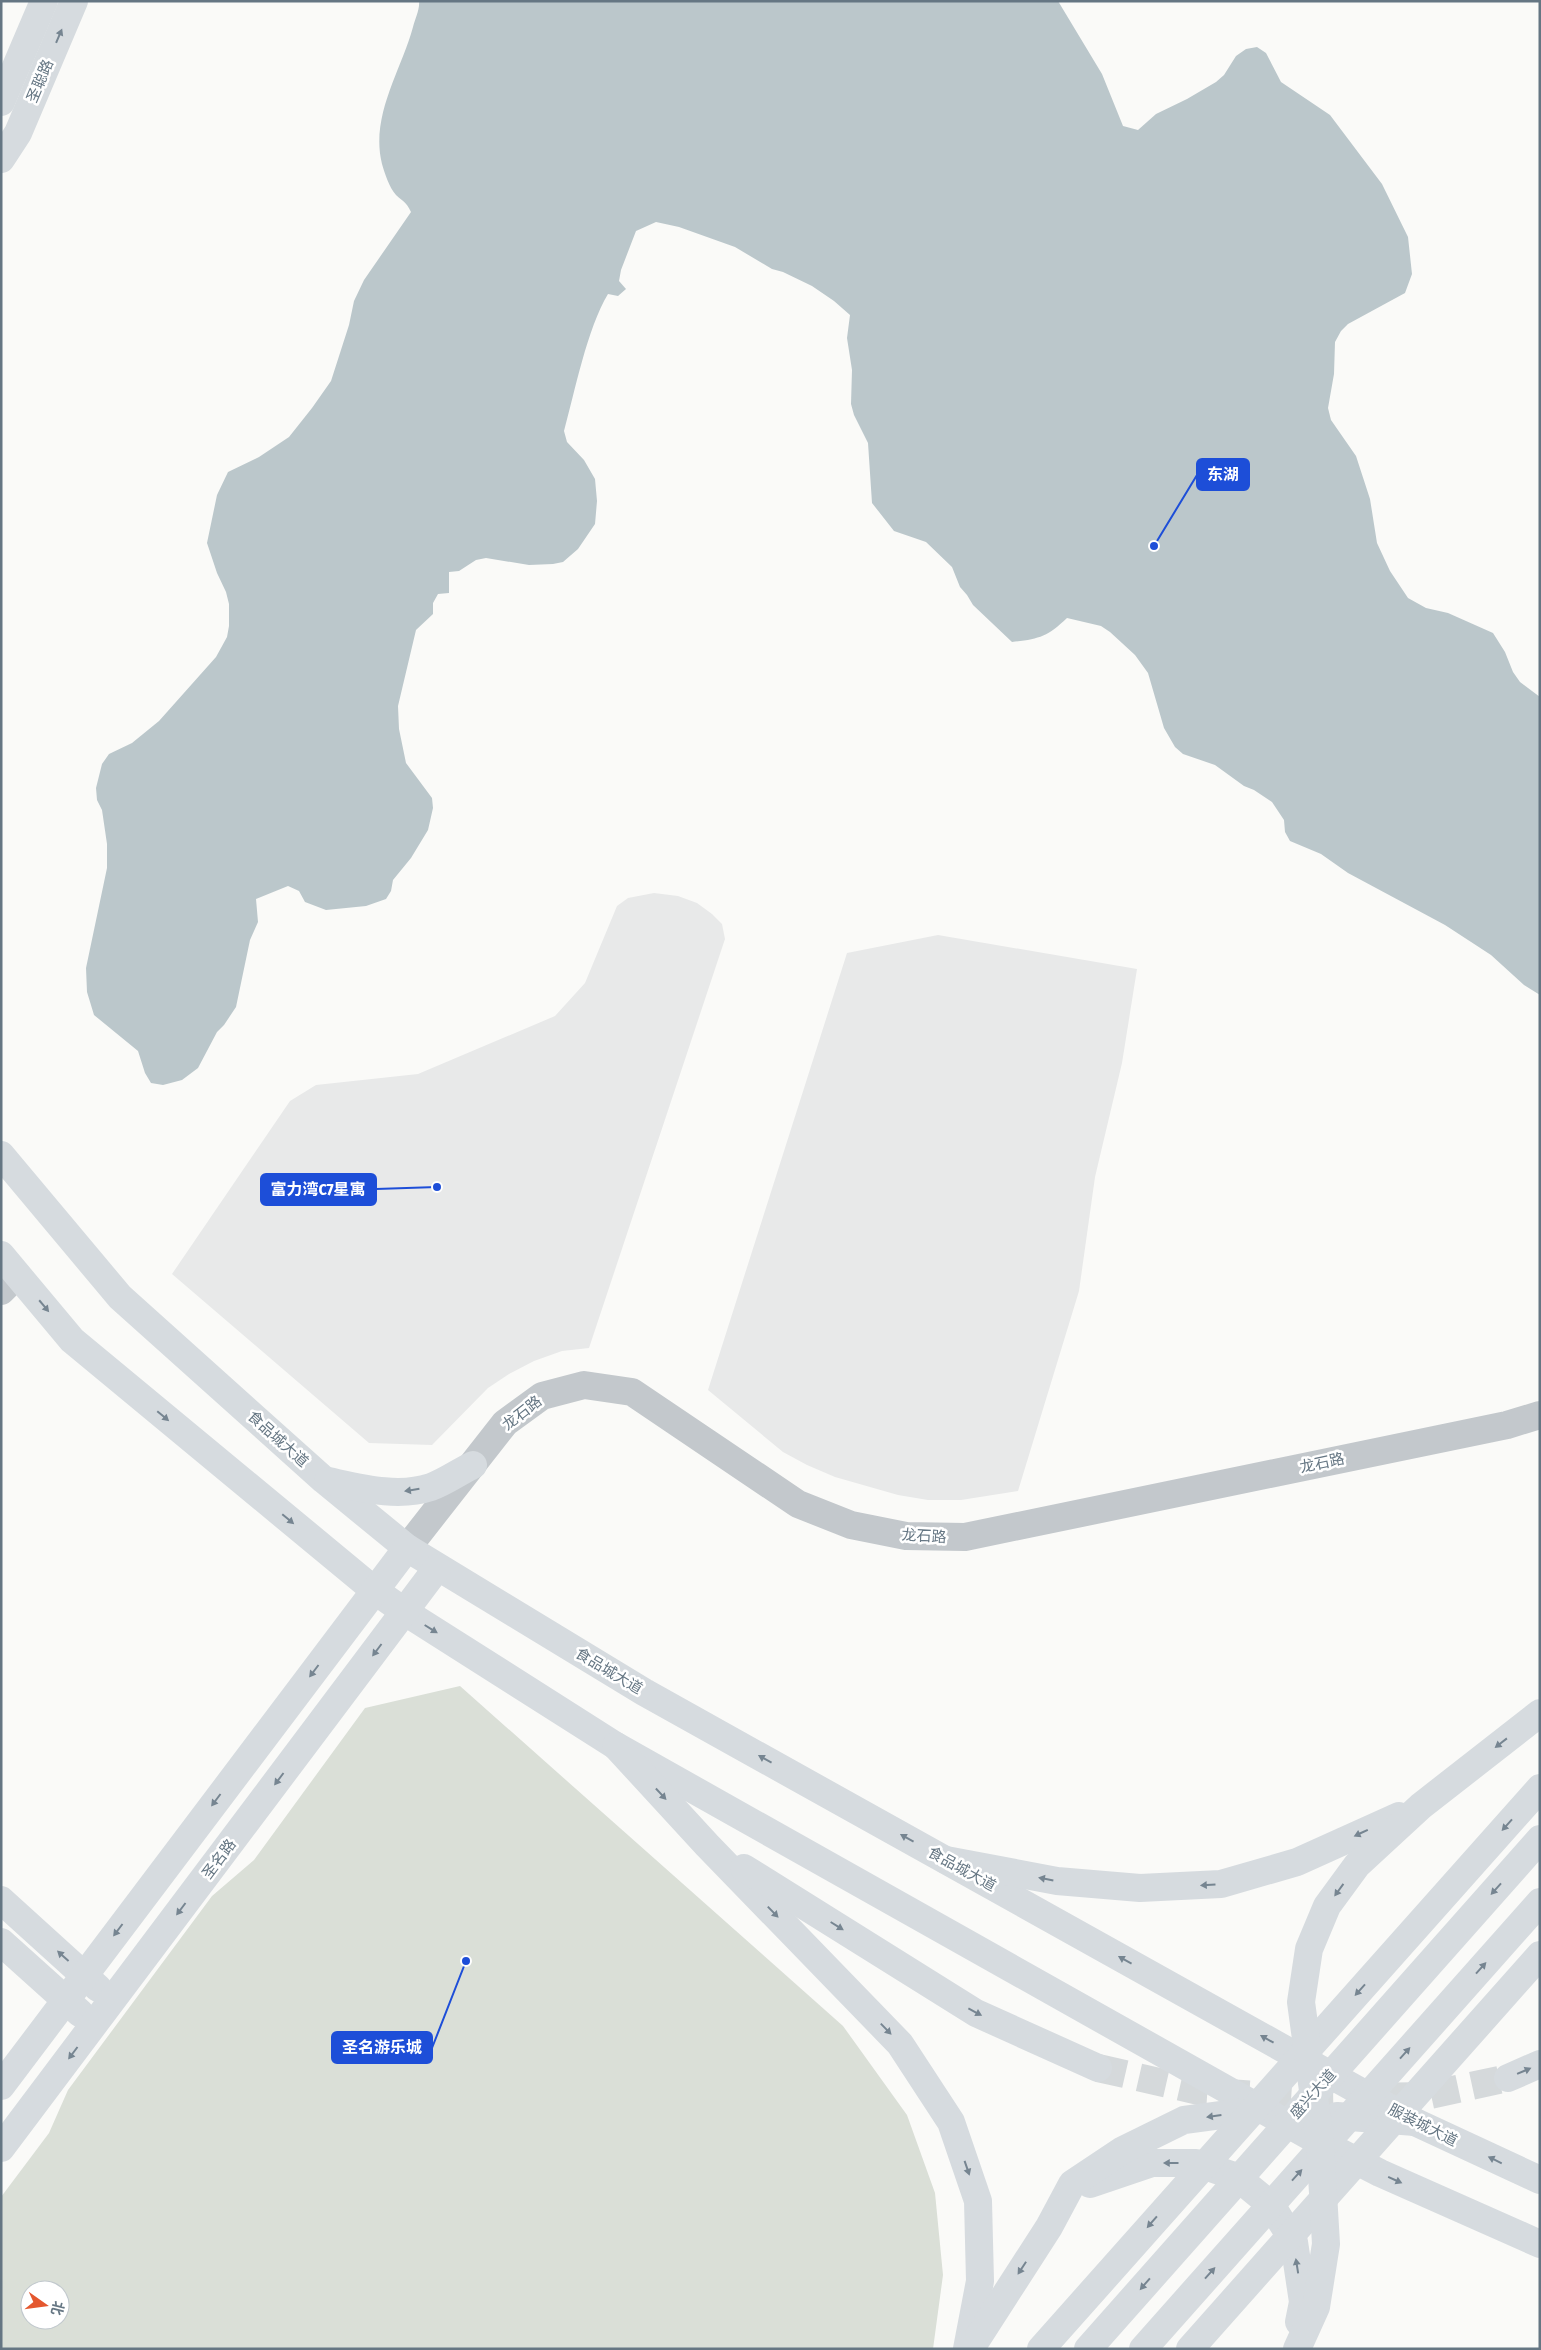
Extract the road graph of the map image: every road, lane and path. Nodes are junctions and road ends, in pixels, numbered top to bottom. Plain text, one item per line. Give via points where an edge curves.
1 (44, 1) edge
2 (74, 1) edge
3 (1, 102) edge
4 (1, 159) edge
5 (1, 1155) edge
6 (7, 1274) edge
7 (1540, 1415) edge
8 (472, 1465) junction
9 (324, 1480) junction
10 (407, 1548) junction
11 (437, 1568) junction
12 (374, 1590) junction
13 (405, 1612) junction
14 (1540, 1712) edge
15 (616, 1746) junction
16 (1540, 1788) edge
17 (1421, 1806) junction
18 (1540, 1839) edge
19 (707, 1845) junction
20 (946, 1860) junction
21 (1, 1900) edge
22 (1540, 1902) edge
23 (1, 1942) edge
24 (1540, 1955) edge
25 (84, 1976) junction
26 (66, 2000) junction
27 (112, 2001) junction
28 (94, 2025) junction
29 (1309, 2063) junction
30 (1540, 2064) edge
31 (1098, 2068) tunnel mouth
32 (1508, 2078) tunnel mouth
33 (1, 2086) edge
34 (1263, 2110) junction
35 (1316, 2114) junction
36 (1415, 2122) junction
37 (1320, 2142) junction
38 (1, 2148) edge
39 (1540, 2180) edge
40 (1049, 2226) junction
41 (1540, 2244) edge
42 (969, 2349) edge
43 (1041, 2349) edge
44 (1088, 2349) edge
45 (1143, 2349) edge
46 (1190, 2349) edge
47 (1296, 2349) edge

1 - 3 main road, 圣聪路
4 -> 2 main road, 圣聪路 via 18,133
5 - 9 main road, 食品城大道 via 120,1297
6 -> 12 main road via 72,1340
7 - 8 street, 龙石路 via 1507,1425 965,1537 906,1536 851,1525 798,1504 632,1392 584,1386 542,1396 506,1423
8 -> 9 main road via 431,1487 398,1492
8 - 10 street, 龙石路
9 - 10 main road, 食品城大道
10 - 11 main road, 食品城大道
10 - 12 main road
11 - 13 main road, 圣名路
20 -> 11 main road, 食品城大道 via 644,1692
12 - 13 main road
12 -> 25 main road
13 -> 15 main road
13 -> 27 main road, 圣名路
14 -> 17 main road
15 -> 19 main road
15 - 34 main road
16 -> 43 main road
17 -> 20 main road via 1297,1862 1221,1884 1140,1888 1057,1881
17 -> 29 main road via 1357,1865 1328,1906 1309,1950 1301,2002
18 -> 44 main road, 盛兴大道
19 -> 31 main road via 976,2013
19 -> 42 main road via 900,2044 951,2122 978,2201 980,2281
29 -> 20 main road, 食品城大道
25 -> 21 main road
45 -> 22 main road
23 - 26 main road
24 - 46 main road
25 - 26 main road
25 - 27 main road
26 - 28 main road
26 - 33 main road
27 - 28 main road, 圣名路
28 -> 38 main road, 圣名路
29 - 35 main road
29 - 36 main road, 服装城大道
32 -> 30 main road
34 - 35 main road
34 - 37 main road
34 -> 40 main road via 1184,2120 1123,2150 1072,2184
35 - 36 main road
35 - 37 main road
39 -> 36 main road, 服装城大道
37 -> 41 main road via 1380,2173
37 - 47 main road via 1326,2244 1316,2307
40 -> 42 main road
47 -> 40 main road via 1303,2302 1294,2242 1271,2205 1237,2177 1196,2163 1152,2163 1091,2184

